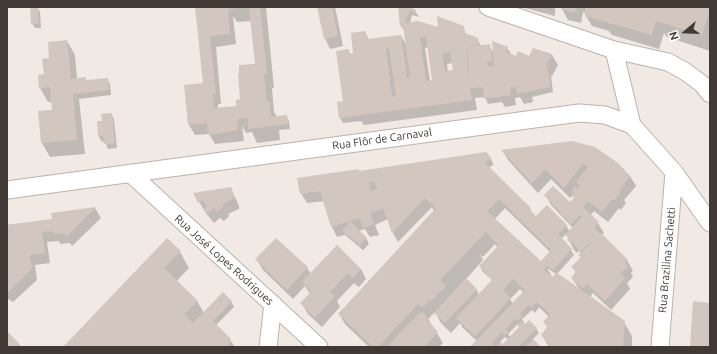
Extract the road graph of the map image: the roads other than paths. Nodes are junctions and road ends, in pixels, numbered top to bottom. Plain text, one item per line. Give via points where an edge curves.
1 (488, 7) edge
2 (614, 50) junction
3 (710, 94) edge
4 (632, 125) junction
5 (674, 172) junction
6 (130, 173) junction
7 (7, 190) edge
8 (710, 223) edge
9 (273, 304) junction
10 (268, 347) edge
11 (319, 347) edge
12 (660, 347) edge

1 - 2 street
2 - 3 street via 668,62 702,84
2 - 4 street
4 - 5 street, Rua Flôr de Carnaval
4 - 6 street, Rua Flôr de Carnaval via 605,115 579,113
5 - 8 street, Rua Flôr de Carnaval
5 - 12 street, Rua Brazilina Sachetti
6 - 7 street, Rua Flôr de Carnaval
6 - 9 street, Rua José Lopes Rodrigues
9 - 10 street
9 - 11 street, Rua José Lopes Rodrigues

